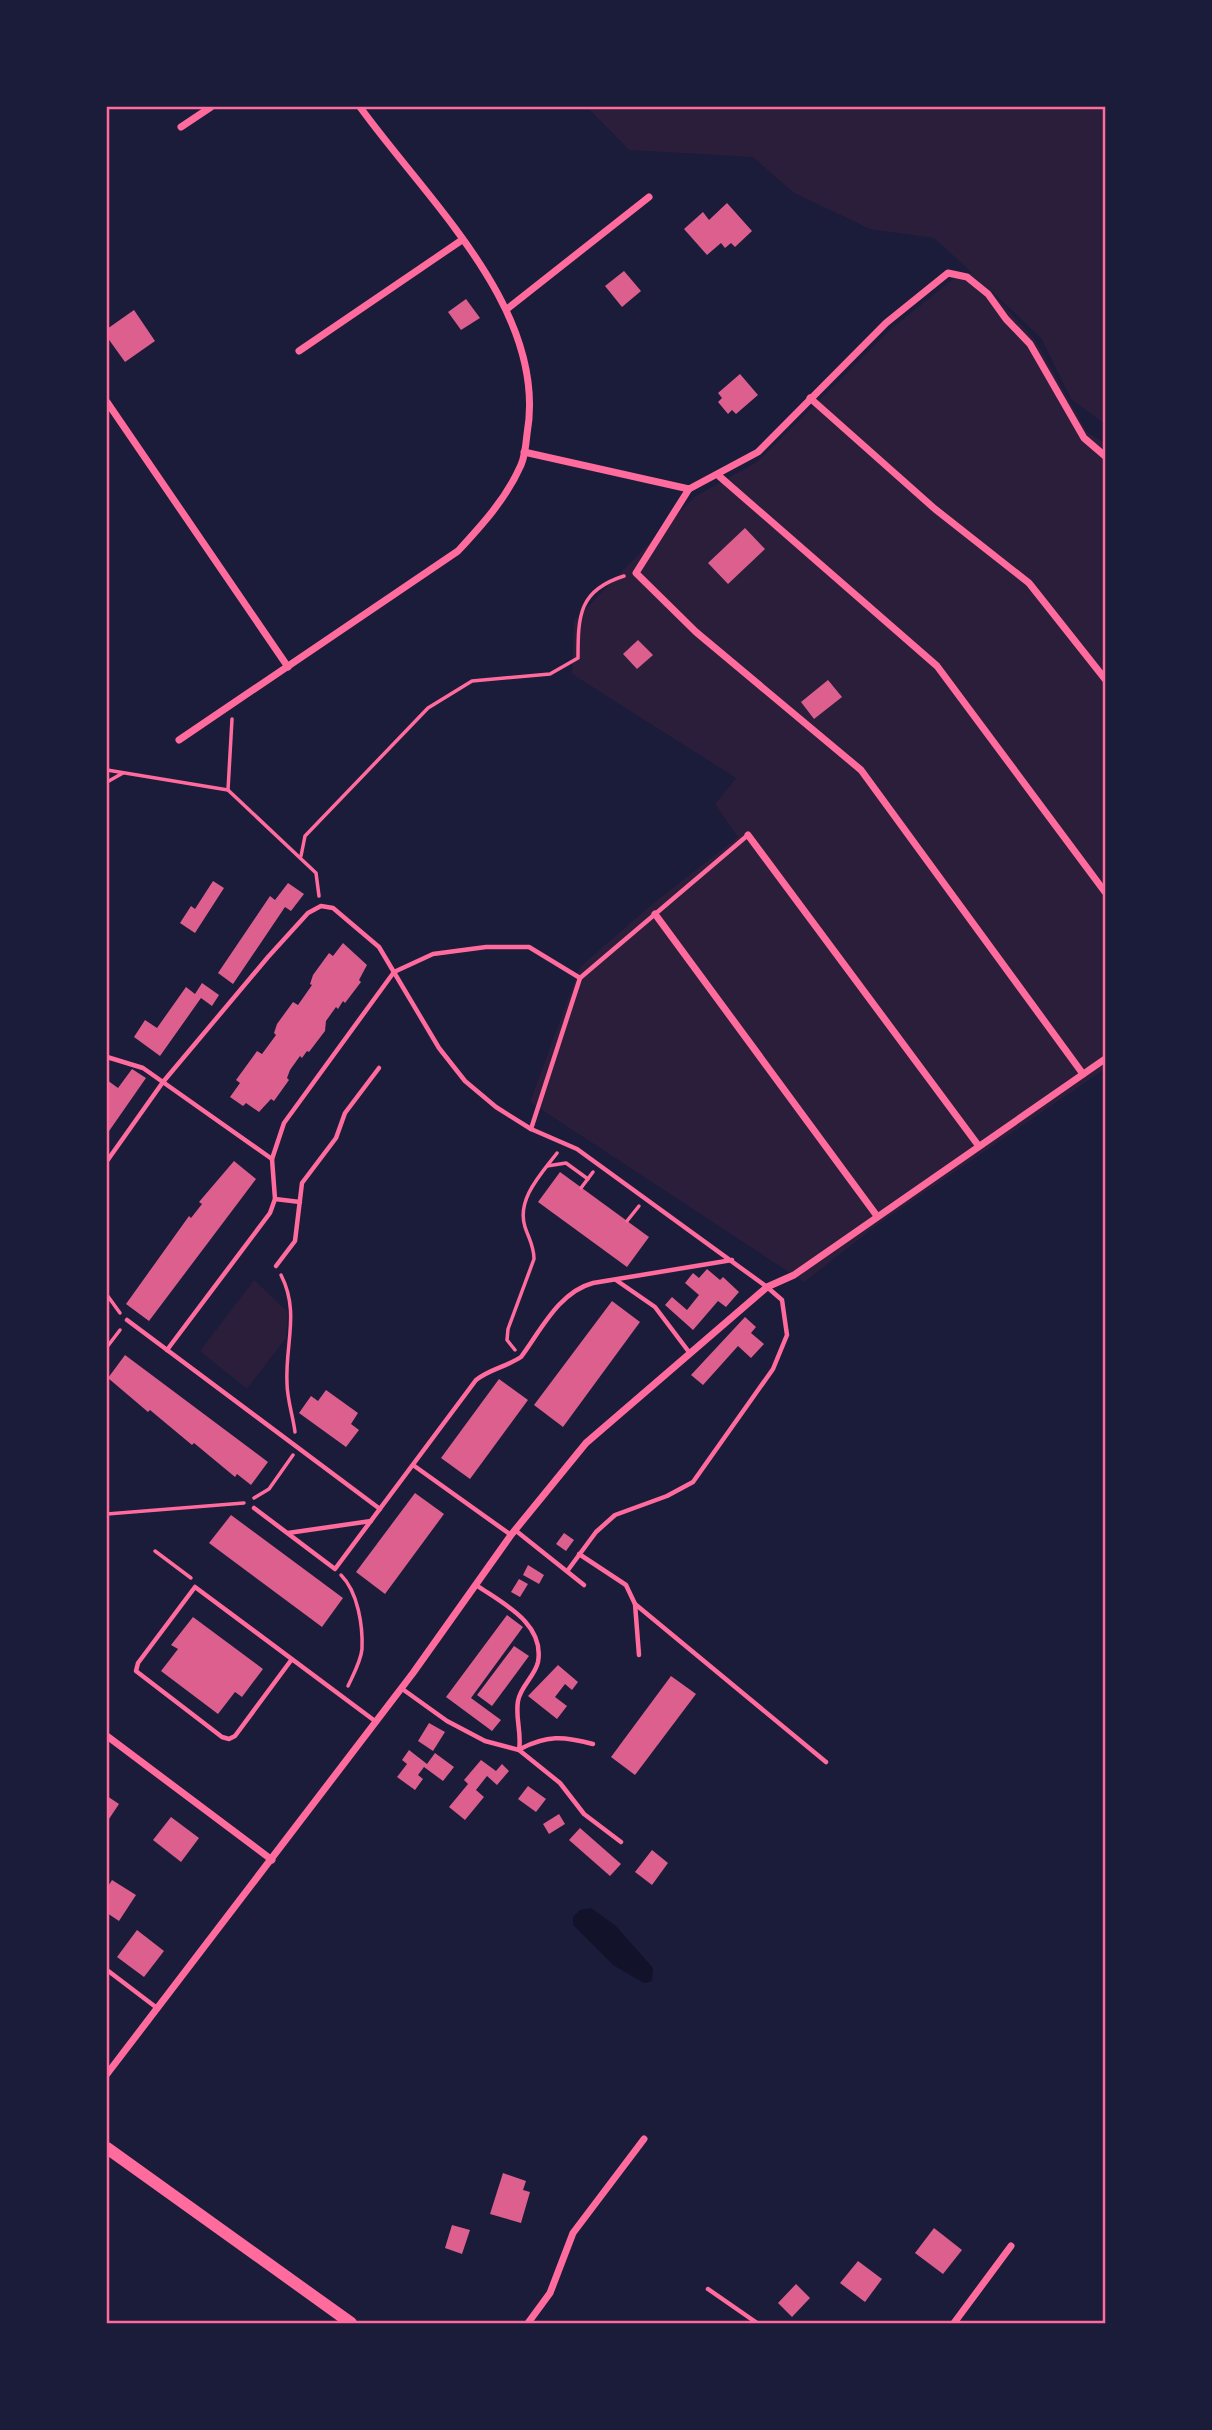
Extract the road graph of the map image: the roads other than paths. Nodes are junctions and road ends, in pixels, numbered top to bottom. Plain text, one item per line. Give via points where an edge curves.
1 (211, 107) edge
2 (360, 107) edge
3 (181, 127) dead end
4 (649, 197) dead end
5 (461, 240) junction
6 (506, 309) junction
7 (299, 351) dead end
8 (810, 398) junction
9 (107, 402) edge
10 (524, 452) junction
11 (1105, 456) edge
12 (719, 476) junction
13 (689, 489) junction
14 (288, 667) junction
15 (1105, 679) edge
16 (179, 740) dead end
17 (748, 835) joint
18 (1105, 892) edge
19 (655, 914) junction
20 (394, 972) junction
21 (580, 978) junction
22 (107, 1057) edge
23 (1105, 1059) edge
24 (379, 1068) dead end
25 (1083, 1074) junction
26 (163, 1082) junction
27 (531, 1129) junction
28 (978, 1145) junction
29 (272, 1159) junction
30 (107, 1161) edge
31 (275, 1199) junction
32 (300, 1202) junction
33 (877, 1216) junction
34 (732, 1260) junction
35 (276, 1266) road end
36 (616, 1280) junction
37 (767, 1287) junction
38 (127, 1320) road end
39 (167, 1350) junction
40 (689, 1352) junction
41 (413, 1465) junction
42 (254, 1508) road end
43 (380, 1509) junction
44 (371, 1521) junction
45 (513, 1532) junction
46 (287, 1533) junction
47 (579, 1554) junction
48 (568, 1570) junction
49 (476, 1584) junction
50 (584, 1585) dead end
51 (635, 1604) junction
52 (639, 1655) dead end
53 (292, 1659) junction
54 (401, 1688) junction
55 (376, 1721) junction
56 (107, 1736) edge
57 (593, 1744) dead end
58 (519, 1750) junction
59 (826, 1762) dead end
60 (621, 1842) dead end
61 (272, 1860) junction
62 (107, 1970) edge
63 (157, 2008) junction
64 (107, 2074) edge
65 (644, 2139) dead end
66 (107, 2148) edge
67 (1011, 2246) dead end
68 (708, 2289) dead end
69 (351, 2323) edge
70 (528, 2323) edge
71 (757, 2323) edge
72 (954, 2323) edge

1 - 3 street
2 - 5 street
4 - 6 street
5 - 6 street
5 - 7 street
6 - 10 street via 528,362 531,411
8 - 11 street via 886,323 948,273 967,277 988,294 1030,344 1084,438
8 - 12 street via 758,452
8 - 15 street via 935,509 1029,583
9 - 14 street
10 - 13 street
10 - 14 street via 495,510 458,551
12 - 13 street
12 - 18 street via 937,666
13 - 25 street via 636,573 696,632 861,770
14 - 16 street
17 - 19 lane
17 - 28 street
19 - 21 lane
19 - 33 street
20 - 21 lane via 433,954 529,947
20 - 26 lane via 379,947 333,908 321,906 308,913 268,957
20 - 27 lane via 439,1048 465,1081
20 - 29 lane via 284,1123
21 - 27 lane
22 - 26 lane via 143,1068
23 - 25 street
24 - 32 lane via 302,1183
25 - 28 street
26 - 29 lane
26 - 30 lane
27 - 34 lane via 598,1164
28 - 33 street
29 - 31 lane
31 - 32 lane
31 - 39 lane via 270,1213
32 - 35 lane via 295,1241
33 - 37 street via 794,1275
34 - 36 lane
34 - 37 lane
36 - 40 lane via 655,1307
36 - 41 lane via 577,1287 566,1295 520,1357 476,1380
37 - 40 street
37 - 47 lane via 782,1300 787,1335 774,1369 693,1482 615,1514
38 - 39 lane
39 - 43 lane
40 - 45 street via 586,1443
41 - 43 lane
41 - 45 lane
42 - 46 lane
43 - 44 lane
44 - 46 lane
44 - 46 lane via 335,1569
45 - 48 lane
45 - 49 street
47 - 48 lane
47 - 51 lane via 626,1585
48 - 50 lane
49 - 54 street
49 - 58 lane via 524,1618 535,1636 538,1662 518,1698
51 - 52 lane
51 - 59 lane
53 - 53 lane via 195,1587 136,1671 229,1739
53 - 55 lane
54 - 55 street
54 - 58 lane via 485,1741
55 - 61 street
56 - 61 street
57 - 58 lane via 569,1738 540,1739
58 - 60 lane via 560,1783 584,1814
61 - 63 street
62 - 63 lane
63 - 64 street
65 - 70 street via 573,2233 550,2293
66 - 69 street
67 - 72 street
68 - 71 lane

